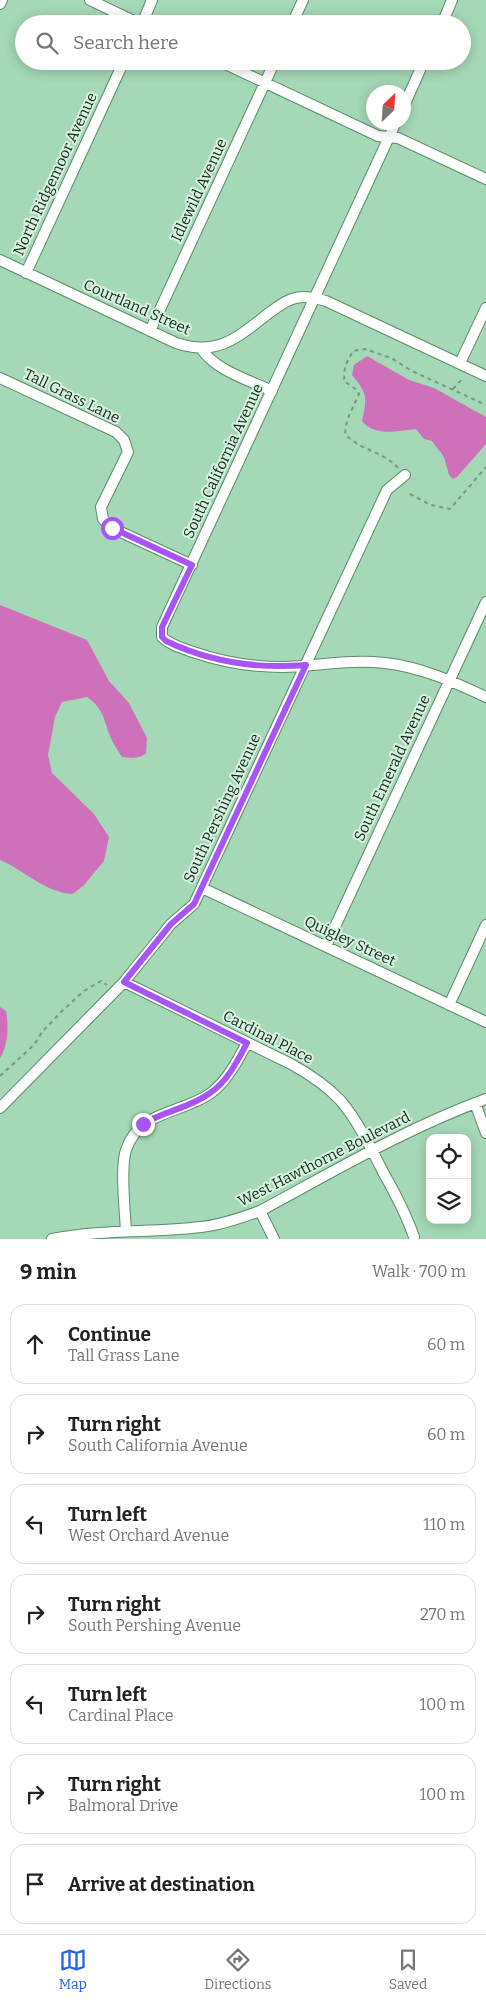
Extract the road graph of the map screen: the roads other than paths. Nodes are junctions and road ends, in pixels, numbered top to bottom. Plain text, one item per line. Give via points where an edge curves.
1 (2, 0) edge
2 (90, 0) edge
3 (152, 0) edge
4 (303, 0) edge
5 (452, 0) edge
6 (0, 4) edge
7 (122, 15) edge
8 (145, 15) edge
9 (296, 15) edge
10 (446, 15) edge
11 (120, 70) edge
12 (238, 70) edge
13 (271, 70) edge
14 (420, 70) edge
15 (265, 83) junction
16 (411, 90) edge
17 (392, 130) edge
18 (389, 138) junction
19 (486, 179) edge
20 (0, 260) edge
21 (26, 273) junction
22 (315, 298) junction
23 (486, 308) edge
24 (150, 331) junction
25 (201, 348) junction
26 (460, 363) junction
27 (486, 376) edge
28 (0, 378) edge
29 (272, 391) junction
30 (405, 475) road end
31 (192, 565) junction
32 (486, 602) edge
33 (306, 665) junction
34 (449, 680) junction
35 (486, 697) edge
36 (202, 888) junction
37 (486, 925) edge
38 (326, 946) junction
39 (124, 982) junction
40 (449, 1005) junction
41 (486, 1022) edge
42 (247, 1043) junction
43 (486, 1099) edge
44 (475, 1103) junction
45 (0, 1108) edge
46 (486, 1133) edge
47 (372, 1151) junction
48 (260, 1211) junction
49 (126, 1230) junction
50 (414, 1237) dead end
51 (52, 1239) edge
52 (274, 1239) edge

1 - 6 street
2 - 7 street
3 - 8 street
4 - 9 street
5 - 10 street
11 - 21 street, North Ridgemoor Avenue
12 - 15 street
13 - 15 street, Idlewild Avenue
14 - 16 street
15 - 18 street via 378,136
15 - 24 street, Idlewild Avenue
17 - 18 street, South California Avenue
18 - 19 street via 398,138
18 - 22 street, South California Avenue
20 - 21 street, Courtland Street
21 - 24 street, Courtland Street
22 - 25 street, Courtland Street via 290,299 222,346
22 - 26 street
22 - 29 street, South California Avenue
23 - 26 street
24 - 25 street, Courtland Street via 190,348
25 - 29 street via 206,356 224,368
26 - 27 street
28 - 31 street, Tall Grass Lane via 116,432 124,440 128,452 101,508 103,520 112,528
29 - 31 street, South California Avenue
30 - 33 street, South Pershing Avenue via 388,490
31 - 33 street, South California Avenue via 162,627 162,637 166,641 232,663 283,667
32 - 34 street, South Emerald Avenue
33 - 34 street via 349,661 388,663
33 - 36 street, South Pershing Avenue
34 - 35 street
34 - 38 street, South Emerald Avenue
36 - 38 street, Quigley Street
36 - 39 street, South Pershing Avenue via 194,904 171,924
37 - 40 street
38 - 40 street, Quigley Street
39 - 42 street, Cardinal Place
39 - 45 street, South Pershing Avenue
40 - 41 street, Quigley Street
42 - 47 street, Cardinal Place via 311,1075 327,1088 352,1115
42 - 49 street via 217,1088 199,1100 153,1118 132,1137 124,1159
43 - 44 street, West Hawthorne Boulevard
44 - 46 street
44 - 47 street, West Hawthorne Boulevard
47 - 48 street, West Hawthorne Boulevard
47 - 50 street, Cardinal Place via 408,1219
48 - 49 street, West Hawthorne Boulevard via 202,1227
48 - 52 street
49 - 51 street, West Hawthorne Boulevard

